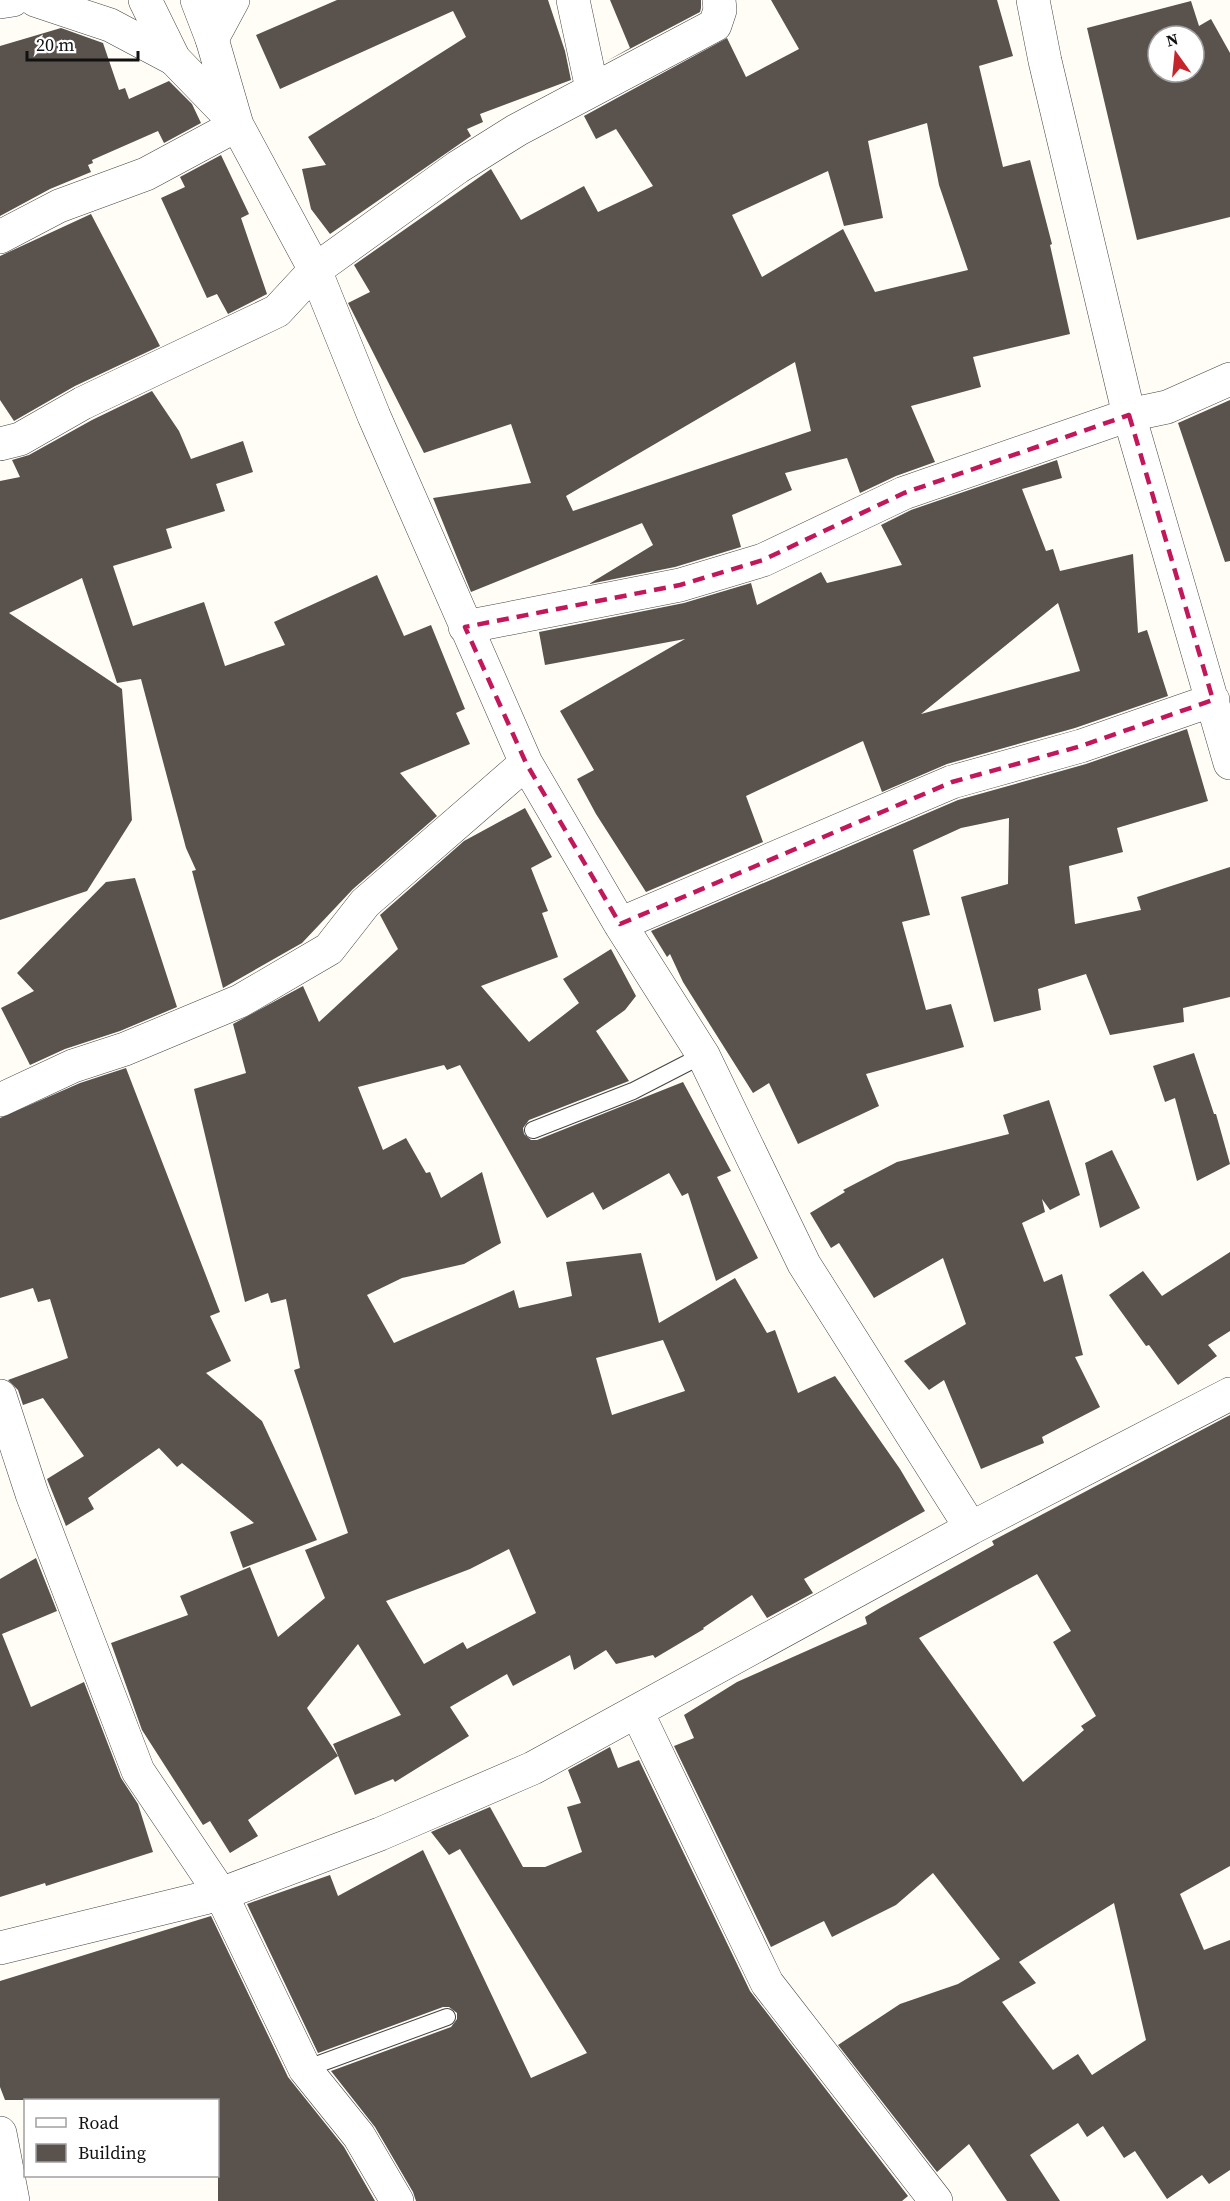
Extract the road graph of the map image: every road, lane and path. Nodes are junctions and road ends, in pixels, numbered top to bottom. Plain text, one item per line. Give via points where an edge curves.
1 (13, 0) edge
2 (35, 0) edge
3 (145, 0) edge
4 (197, 0) edge
5 (233, 0) edge
6 (573, 0) edge
7 (719, 0) edge
8 (1033, 0) edge
9 (0, 2) edge
10 (212, 39) junction
11 (174, 59) junction
12 (592, 89) junction
13 (237, 125) junction
14 (0, 237) edge
15 (315, 270) junction
16 (1230, 379) edge
17 (1129, 415) junction
18 (0, 444) edge
19 (465, 627) junction
20 (1213, 700) junction
21 (526, 763) junction
22 (1230, 763) edge
23 (620, 924) junction
24 (703, 1055) junction
25 (0, 1100) edge
26 (533, 1130) dead end
27 (1230, 1394) edge
28 (0, 1396) edge
29 (971, 1528) junction
30 (637, 1712) junction
31 (221, 1894) junction
32 (0, 1948) edge
33 (447, 2017) dead end
34 (305, 2069) junction
35 (0, 2133) edge
36 (14, 2201) edge
37 (397, 2201) edge
38 (936, 2201) edge

1 - 9 street
2 - 11 street via 110,25
3 - 11 street
4 - 10 street
5 - 10 street
6 - 12 street
7 - 12 street via 715,25
8 - 17 street
10 - 13 street
11 - 13 street
12 - 15 street via 458,167
13 - 14 street via 146,174 59,206
13 - 15 street
15 - 18 street via 277,310 83,404 20,439
15 - 19 street
16 - 17 street via 1167,407
17 - 19 street via 904,493 763,560 680,585
17 - 20 street
19 - 21 street
20 - 22 street
20 - 23 street via 1081,746 952,782
21 - 23 street
21 - 25 street via 365,903 329,949 240,1001 125,1049 73,1066
23 - 24 street
24 - 26 lane via 633,1091
24 - 29 street via 804,1264
27 - 29 street
28 - 31 street via 32,1494 138,1771
29 - 30 street
30 - 31 street via 533,1768 380,1834
30 - 38 street via 767,1983
31 - 32 street
31 - 34 street
33 - 34 lane
34 - 37 street via 359,2136
35 - 36 street

